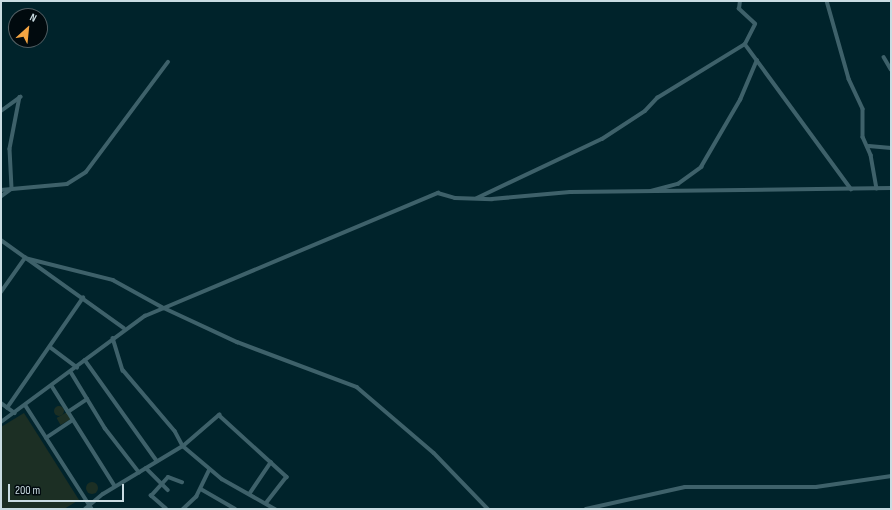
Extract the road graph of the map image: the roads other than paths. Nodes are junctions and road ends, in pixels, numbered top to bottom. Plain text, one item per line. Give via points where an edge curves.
1 (740, 1) edge
2 (827, 1) edge
3 (745, 44) junction
4 (884, 57) dead end
5 (757, 60) junction
6 (168, 62) dead end
7 (891, 69) edge
8 (1, 111) edge
9 (869, 146) junction
10 (891, 148) edge
11 (877, 188) junction
12 (891, 188) edge
13 (12, 189) junction
14 (851, 189) junction
15 (1, 190) edge
16 (644, 192) junction
17 (1, 197) edge
18 (477, 198) junction
19 (1, 240) edge
20 (25, 258) junction
21 (1, 292) edge
22 (83, 298) junction
23 (164, 308) junction
24 (124, 328) junction
25 (113, 338) junction
26 (50, 346) junction
27 (85, 360) junction
28 (77, 367) junction
29 (71, 372) junction
30 (52, 386) junction
31 (88, 399) junction
32 (1, 403) edge
33 (26, 406) junction
34 (7, 408) junction
35 (68, 412) junction
36 (15, 413) junction
37 (73, 420) junction
38 (1, 422) edge
39 (46, 438) junction
40 (183, 446) junction
41 (157, 461) junction
42 (271, 462) junction
43 (146, 468) junction
44 (209, 470) junction
45 (139, 472) junction
46 (891, 476) edge
47 (182, 482) dead end
48 (161, 485) junction
49 (115, 486) junction
50 (201, 489) junction
51 (168, 490) dead end
52 (250, 493) junction
53 (267, 503) junction
54 (91, 507) edge
55 (85, 509) edge
56 (166, 509) edge
57 (183, 509) edge
58 (235, 509) edge
59 (275, 509) edge
60 (488, 509) edge
61 (586, 509) edge

1 - 3 street via 739,9 754,24
2 - 9 street via 849,79 863,109 863,137
3 - 5 street
3 - 18 street via 657,98 645,110 602,139
4 - 7 street
5 - 14 street
5 - 16 street via 740,100 701,167 678,184
6 - 13 street via 86,172 67,184
8 - 13 street via 20,97 10,149
9 - 10 street
9 - 11 street
11 - 12 street
11 - 14 street
13 - 15 street
13 - 17 street
14 - 16 street
16 - 18 street via 570,192
18 - 23 street via 438,193 420,199 266,269
19 - 20 street
20 - 21 street
20 - 22 street
20 - 23 street via 113,280
22 - 24 street
22 - 26 street
23 - 24 street via 138,320 132,329
23 - 60 street via 238,342 357,387 434,453
24 - 25 street
25 - 27 street
25 - 40 street via 123,370 175,430
26 - 28 street
26 - 34 street
27 - 28 street
27 - 41 street
28 - 29 street
29 - 30 street
29 - 31 street
30 - 33 street
30 - 35 street
31 - 35 street
31 - 45 street
32 - 34 street
33 - 36 street
33 - 39 street
34 - 36 street
35 - 37 street
36 - 38 street
37 - 39 street
37 - 49 street
39 - 54 street
40 - 41 street
40 - 42 street via 214,417 222,415
40 - 44 street
41 - 43 street
42 - 52 street
42 - 53 street via 287,480
43 - 45 street
43 - 48 street
44 - 50 street
44 - 52 street
45 - 49 street
46 - 61 street via 808,487 685,487
47 - 48 street via 169,477
48 - 51 street
48 - 56 street via 151,498
49 - 54 street
50 - 57 street
50 - 58 street
52 - 53 street
53 - 59 street
54 - 55 street

